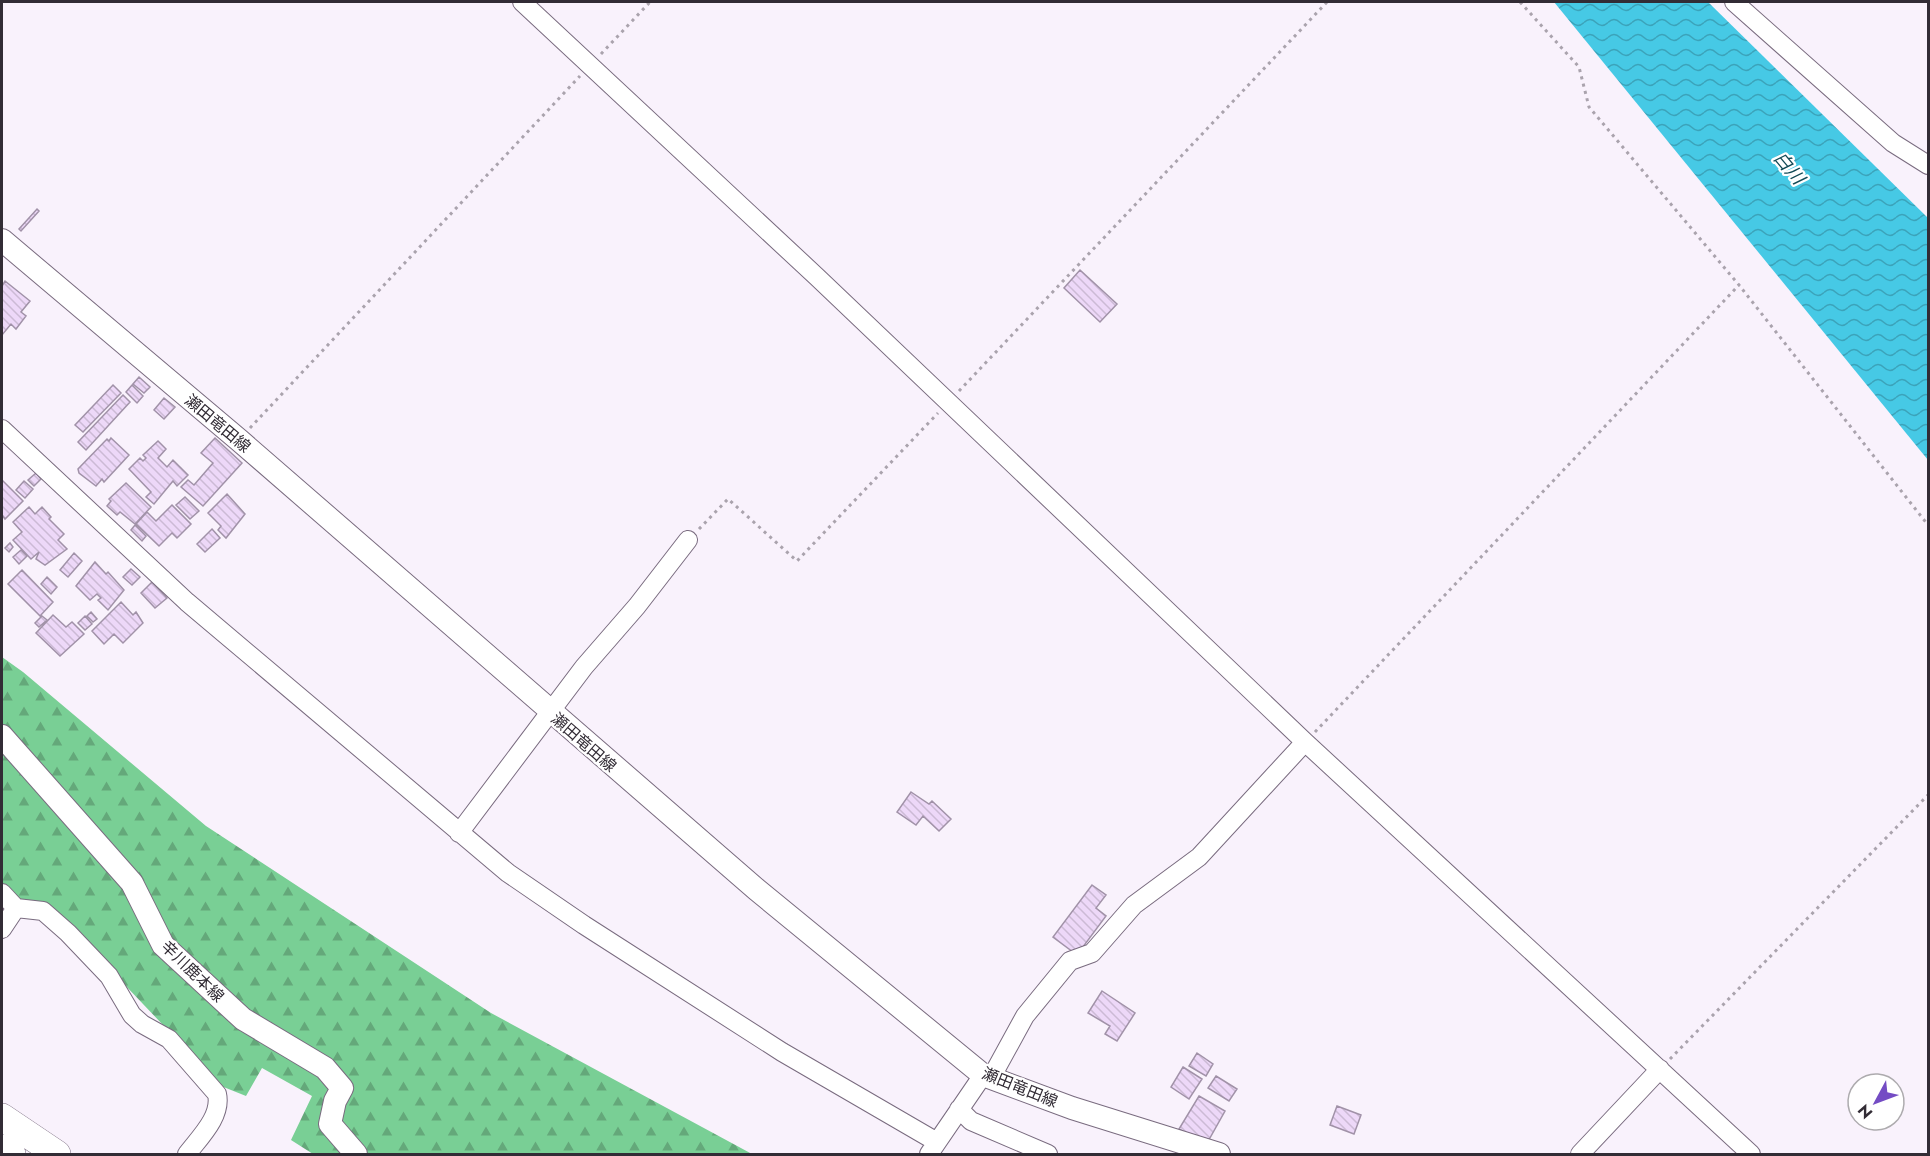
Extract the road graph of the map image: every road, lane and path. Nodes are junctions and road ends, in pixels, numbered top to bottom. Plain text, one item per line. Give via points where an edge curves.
1 (522, 2) edge
2 (650, 2) edge
3 (1327, 2) edge
4 (1520, 2) edge
5 (1734, 2) edge
6 (590, 65) junction
7 (1929, 165) edge
8 (2, 240) edge
9 (1739, 285) junction
10 (947, 403) junction
11 (2, 429) edge
12 (239, 440) junction
13 (1929, 525) edge
14 (688, 540) joint
15 (550, 713) junction
16 (2, 736) edge
17 (1305, 742) junction
18 (1929, 795) edge
19 (459, 833) junction
20 (2, 893) edge
21 (16, 908) junction
22 (2, 929) edge
23 (1660, 1069) junction
24 (987, 1076) junction
25 (959, 1109) junction
26 (2, 1117) edge
27 (2, 1148) edge
28 (933, 1148) edge
29 (12, 1155) edge
30 (57, 1155) edge
31 (187, 1155) edge
32 (356, 1155) edge
33 (1048, 1155) edge
34 (1219, 1155) edge
35 (1580, 1155) edge
36 (1751, 1155) edge

1 - 6 street
2 - 6 path
3 - 10 path
4 - 9 path via 1579,68 1589,107
5 - 7 street via 1893,143
6 - 10 street
6 - 12 path
8 - 12 main road, 瀬田竜田線
9 - 13 path
9 - 17 path
10 - 14 path via 797,561 728,499
10 - 17 street
11 - 19 street via 187,602
12 - 15 main road, 瀬田竜田線
14 - 15 street
15 - 19 street
15 - 24 main road, 瀬田竜田線 via 756,889
16 - 32 main road, 辛川鹿本線 via 132,883 163,945 243,1019 325,1068 342,1088 330,1124
17 - 23 street
17 - 24 street via 1199,857 1134,905 1092,953 1071,961 1025,1016
18 - 23 path
19 - 28 street via 508,873 594,932
20 - 21 street
21 - 22 street
21 - 31 street via 43,911 68,933 109,976 132,1016 169,1039 217,1094 219,1102 213,1118
23 - 35 street
23 - 36 street
24 - 25 street
24 - 34 main road, 瀬田竜田線
25 - 28 street
25 - 33 street via 971,1121
26 - 30 highway
27 - 29 highway

